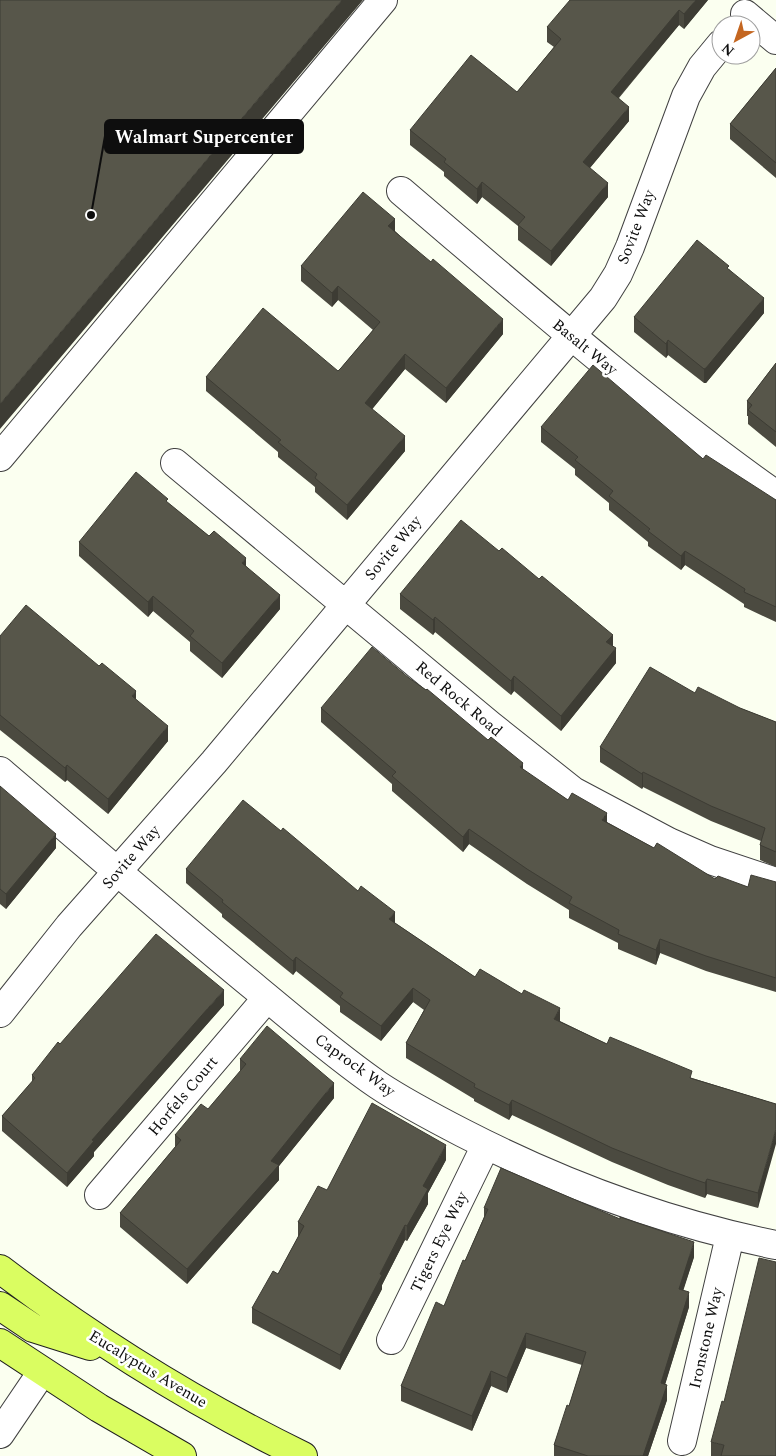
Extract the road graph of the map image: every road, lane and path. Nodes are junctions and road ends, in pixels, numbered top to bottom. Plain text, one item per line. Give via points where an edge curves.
1 (383, 0) edge
2 (746, 13) edge
3 (776, 40) edge
4 (711, 56) edge
5 (401, 191) dead end
6 (572, 337) junction
7 (0, 457) edge
8 (175, 463) dead end
9 (776, 495) edge
10 (345, 606) junction
11 (0, 771) edge
12 (118, 872) junction
13 (776, 882) edge
14 (267, 998) junction
15 (0, 1013) edge
16 (486, 1145) junction
17 (99, 1195) dead end
18 (730, 1236) junction
19 (776, 1245) edge
20 (0, 1269) edge
21 (0, 1306) edge
22 (391, 1340) dead end
23 (0, 1342) edge
24 (134, 1360) junction
25 (42, 1372) junction
26 (0, 1434) edge
27 (682, 1441) dead end
28 (182, 1456) edge
29 (303, 1456) edge

1 - 7 street
2 - 3 street
4 - 6 street, Sovite Way via 686,96 625,261 603,298
5 - 6 street, Basalt Way
6 - 9 street, Basalt Way via 725,460
6 - 10 street, Sovite Way
8 - 10 street, Red Rock Road
10 - 12 street, Sovite Way
10 - 13 street, Red Rock Road via 573,790 669,842 710,860
11 - 12 street, Caprock Way
12 - 14 street, Caprock Way
12 - 15 street, Sovite Way via 69,926
14 - 16 street, Caprock Way via 380,1086
14 - 17 street, Horfels Court
16 - 18 street, Caprock Way via 600,1196
16 - 22 street, Tigers Eye Way
18 - 19 street, Caprock Way
18 - 27 street, Ironstone Way
20 - 24 main road, Eucalyptus Avenue via 70,1321
21 - 24 main road via 33,1328
23 - 25 main road
24 - 29 main road, Eucalyptus Avenue via 202,1402
25 - 26 street
25 - 28 main road

